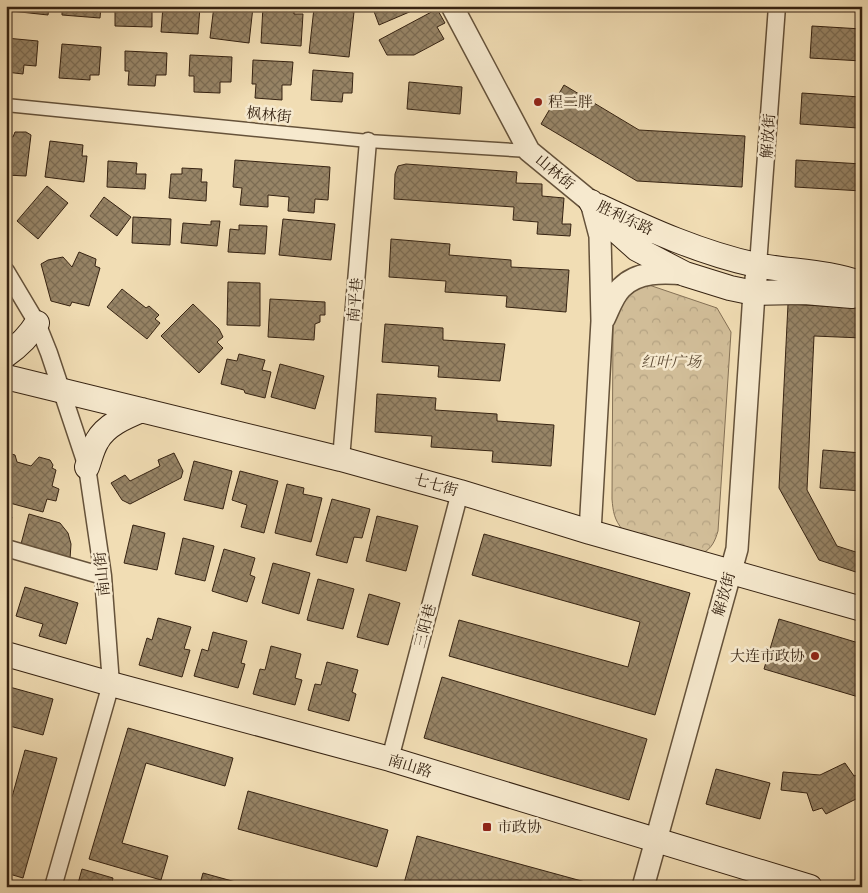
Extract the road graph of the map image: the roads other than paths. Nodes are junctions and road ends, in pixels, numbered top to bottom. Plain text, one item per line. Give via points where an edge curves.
1 (452, 6) edge
2 (777, 6) edge
3 (6, 105) edge
4 (368, 141) junction
5 (529, 151) junction
6 (591, 202) junction
7 (758, 265) junction
8 (6, 272) edge
9 (685, 274) junction
10 (862, 284) edge
11 (754, 293) junction
12 (862, 294) edge
13 (602, 321) junction
14 (37, 323) junction
15 (6, 355) edge
16 (6, 377) edge
17 (62, 391) junction
18 (142, 410) junction
19 (341, 459) junction
20 (87, 467) junction
21 (460, 492) junction
22 (590, 532) junction
23 (6, 548) edge
24 (730, 571) junction
25 (103, 576) junction
26 (862, 609) edge
27 (6, 654) edge
28 (112, 684) junction
29 (390, 759) junction
30 (655, 840) junction
31 (785, 883) edge
32 (53, 887) edge
33 (643, 887) edge
34 (810, 887) edge

1 - 5 street, 山林街
2 - 7 street, 解放街
3 - 4 street, 枫林街
4 - 5 street, 枫林街
4 - 19 street, 南平巷
5 - 6 street, 山林街
6 - 7 main road, 胜利东路 via 660,234 716,255
6 - 9 main road, 胜利东路 via 610,225 637,249
6 - 13 street via 600,236
7 - 10 main road, 胜利东路 via 816,273
7 - 11 street, 解放街
8 - 14 street, 南山街
9 - 11 main road, 胜利东路
9 - 13 street via 664,272 630,281 620,288
11 - 12 main road, 胜利东路
11 - 24 street, 解放街 via 737,549
13 - 22 street
14 - 15 main road via 24,341
14 - 17 street, 南山街
16 - 17 main road, 七七街
17 - 18 main road, 七七街
17 - 20 street, 南山街
18 - 19 main road, 七七街
18 - 20 main road via 108,428 97,441
19 - 21 main road, 七七街
20 - 25 street, 南山街
21 - 22 main road, 七七街
21 - 29 street, 三阳巷
22 - 24 main road, 七七街
23 - 25 street
24 - 26 main road, 七七街
24 - 30 street, 解放街
25 - 28 street, 南山街
27 - 28 main road, 南山路
28 - 29 main road, 南山路
28 - 32 street, 南山街
29 - 30 main road, 南山路
30 - 31 main road, 南山路
30 - 33 street, 解放街
31 - 34 main road, 南山路

